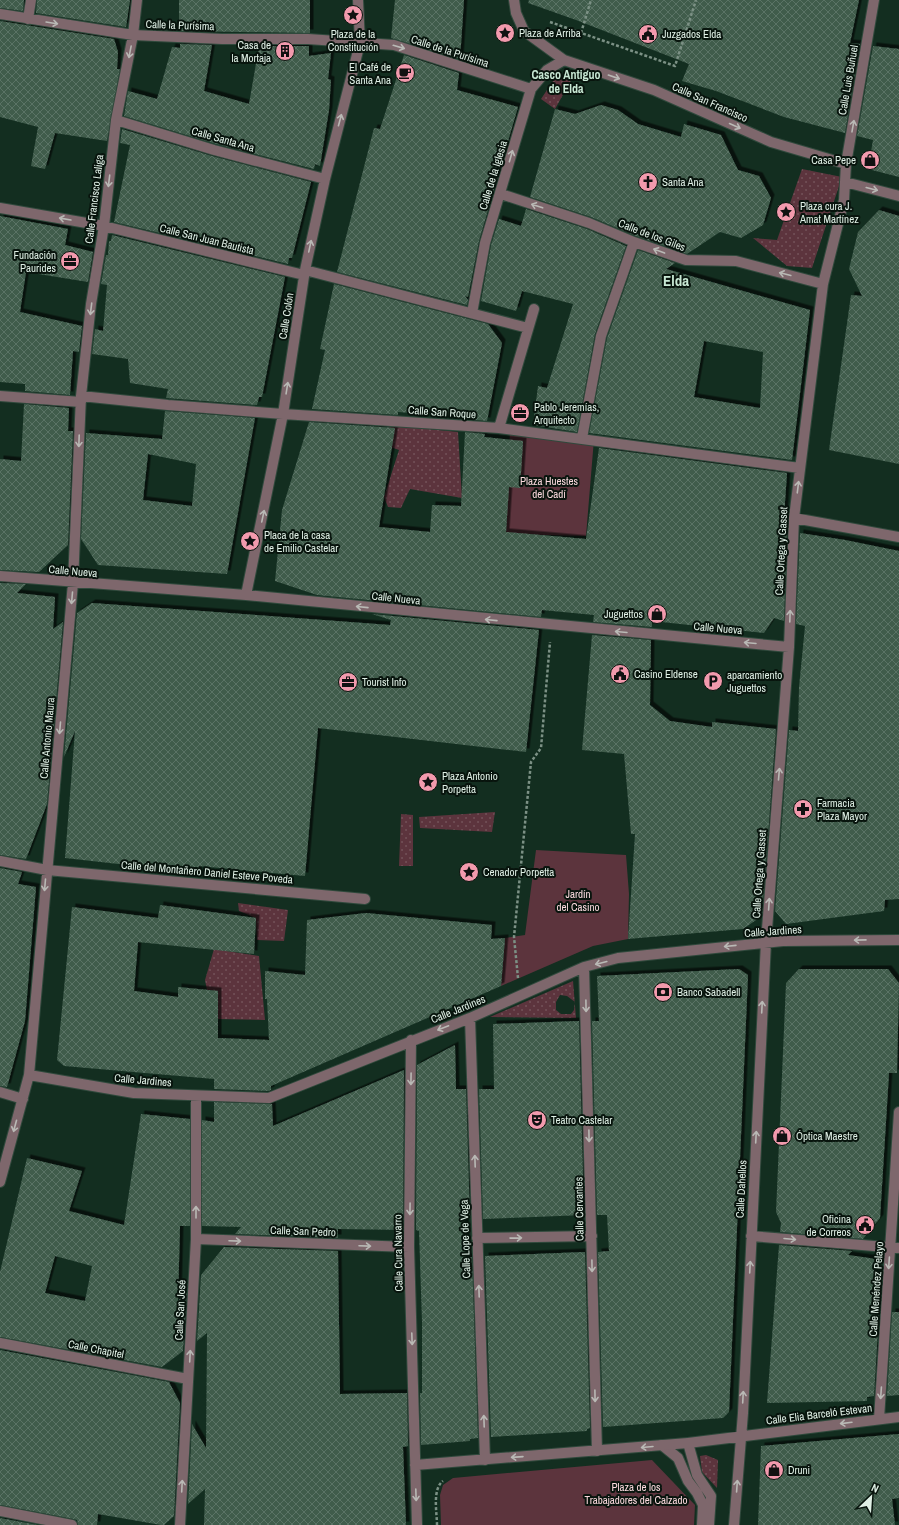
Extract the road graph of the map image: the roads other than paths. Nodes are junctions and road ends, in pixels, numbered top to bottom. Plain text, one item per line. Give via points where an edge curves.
1 (31, 0) edge
2 (137, 0) edge
3 (358, 0) edge
4 (514, 0) edge
5 (874, 0) edge
6 (0, 14) edge
7 (28, 19) junction
8 (133, 35) junction
9 (360, 43) junction
10 (564, 60) junction
11 (531, 89) junction
12 (116, 120) junction
13 (846, 164) junction
14 (325, 179) junction
15 (845, 182) junction
16 (501, 194) junction
17 (899, 196) edge
18 (0, 208) edge
19 (104, 226) junction
20 (634, 242) junction
21 (305, 273) junction
22 (823, 284) junction
23 (534, 309) dead end
24 (472, 314) junction
25 (528, 328) junction
26 (0, 396) edge
27 (81, 399) junction
28 (283, 414) junction
29 (499, 428) junction
30 (582, 438) junction
31 (800, 468) junction
32 (794, 518) junction
33 (899, 537) edge
34 (0, 576) edge
35 (73, 583) junction
36 (246, 595) junction
37 (789, 647) junction
38 (0, 861) edge
39 (47, 870) junction
40 (365, 899) dead end
41 (899, 940) edge
42 (766, 942) junction
43 (584, 967) junction
44 (470, 1018) junction
45 (411, 1040) junction
46 (29, 1075) junction
47 (0, 1092) edge
48 (196, 1096) junction
49 (23, 1099) junction
50 (899, 1112) edge
51 (0, 1182) edge
52 (592, 1236) junction
53 (751, 1236) junction
54 (477, 1238) junction
55 (196, 1240) junction
56 (409, 1247) junction
57 (895, 1247) edge
58 (0, 1343) edge
59 (188, 1379) junction
60 (899, 1417) edge
61 (879, 1419) junction
62 (741, 1436) junction
63 (688, 1443) junction
64 (662, 1445) junction
65 (597, 1451) junction
66 (485, 1460) junction
67 (415, 1465) junction
68 (0, 1511) edge
69 (72, 1525) edge
70 (180, 1525) edge
71 (417, 1525) edge
72 (702, 1525) edge
73 (709, 1525) edge
74 (734, 1525) edge

1 - 7 street
2 - 8 street, Calle Francisco Laliga
3 - 9 street, Calle Colón
4 - 10 street via 516,13 524,31
13 -> 5 street, Calle Luis Buñuel
6 - 7 street, Calle la Purísima
7 -> 8 street, Calle la Purísima
8 - 9 street, Calle la Purísima via 308,39
8 -> 12 street, Calle Francisco Laliga
9 -> 11 street, Calle de la Purísima via 394,45
14 -> 9 street, Calle Colón
10 - 11 street, Calle de la Iglesia via 547,70
10 -> 13 street, Calle San Francisco via 654,90 771,142
16 -> 11 street, Calle de la Iglesia
12 - 14 street, Calle Santa Ana via 214,150
12 -> 19 street, Calle Francisco Laliga
13 - 15 street, Calle Ortega y Gasset
21 -> 14 street, Calle Colón
15 -> 17 street
15 - 22 street, Calle Ortega y Gasset via 844,200
20 -> 16 street, Calle de los Giles via 589,223
16 - 24 street, Calle de la Iglesia via 485,243
19 -> 18 street, Calle San Juan Bautista
19 - 21 street, Calle San Juan Bautista
19 -> 27 street, Calle Francisco Laliga via 91,304
22 -> 20 street, Calle de los Giles via 736,261 686,260
20 - 30 street via 601,336
21 - 24 street, Calle San Juan Bautista
28 -> 21 street, Calle Colón
22 - 31 street, Calle Ortega y Gasset
23 - 25 street
24 - 25 street, Calle San Juan Bautista
25 - 29 street
26 - 27 street, Calle San Roque
27 - 28 street, Calle San Roque
27 -> 35 street, Calle Antonio Maura
28 - 29 street, Calle San Roque
36 -> 28 street, Calle Colón
29 - 30 street, Calle San Roque
30 - 31 street, Calle San Roque
32 -> 31 street, Calle Ortega y Gasset
32 - 33 street
37 -> 32 street, Calle Ortega y Gasset
34 - 35 street, Calle Nueva
35 - 36 street, Calle Nueva
35 -> 39 street, Calle Antonio Maura
37 -> 36 street, Calle Nueva
42 -> 37 street, Calle Ortega y Gasset
38 - 39 street, Calle del Montañero Daniel Esteve Poveda
39 - 40 street, Calle del Montañero Daniel Esteve Poveda
39 -> 46 street, Calle Antonio Maura
41 -> 42 street, Calle Jardines
42 -> 43 street, Calle Jardines via 618,958
53 -> 42 street, Calle Dahellos
43 - 44 street, Calle Jardines
43 -> 52 street, Calle Cervantes
44 -> 45 street, Calle Jardines
54 -> 44 street, Calle Lope de Vega
45 - 48 street, Calle Jardines via 269,1098
45 -> 56 street, Calle Cura Navarro
46 - 48 street, Calle Jardines via 134,1094
46 - 49 street, Calle Antonio Maura
47 - 49 street
55 -> 48 street, Calle San José
49 -> 51 street, Calle Antonio Maura
50 - 57 street, Calle Menéndez Pelayo
54 -> 52 street
52 -> 65 street, Calle Cervantes
53 -> 57 street
62 -> 53 street, Calle Dahellos
66 -> 54 street, Calle Lope de Vega
55 -> 56 street, Calle San Pedro
59 -> 55 street, Calle San José
56 -> 67 street, Calle Cura Navarro
57 -> 61 street, Calle Menéndez Pelayo
58 - 59 street, Calle Chapitel
70 -> 59 street, Calle San José
60 - 61 street, Calle Elia Barceló Estevan
61 -> 62 street, Calle Elia Barceló Estevan
62 - 63 street
74 -> 62 street
63 - 64 street
63 - 73 street via 697,1475 711,1496
64 -> 65 street
64 - 72 street via 678,1458 703,1505
65 -> 66 street
66 - 67 street
67 -> 71 street
68 - 69 street

